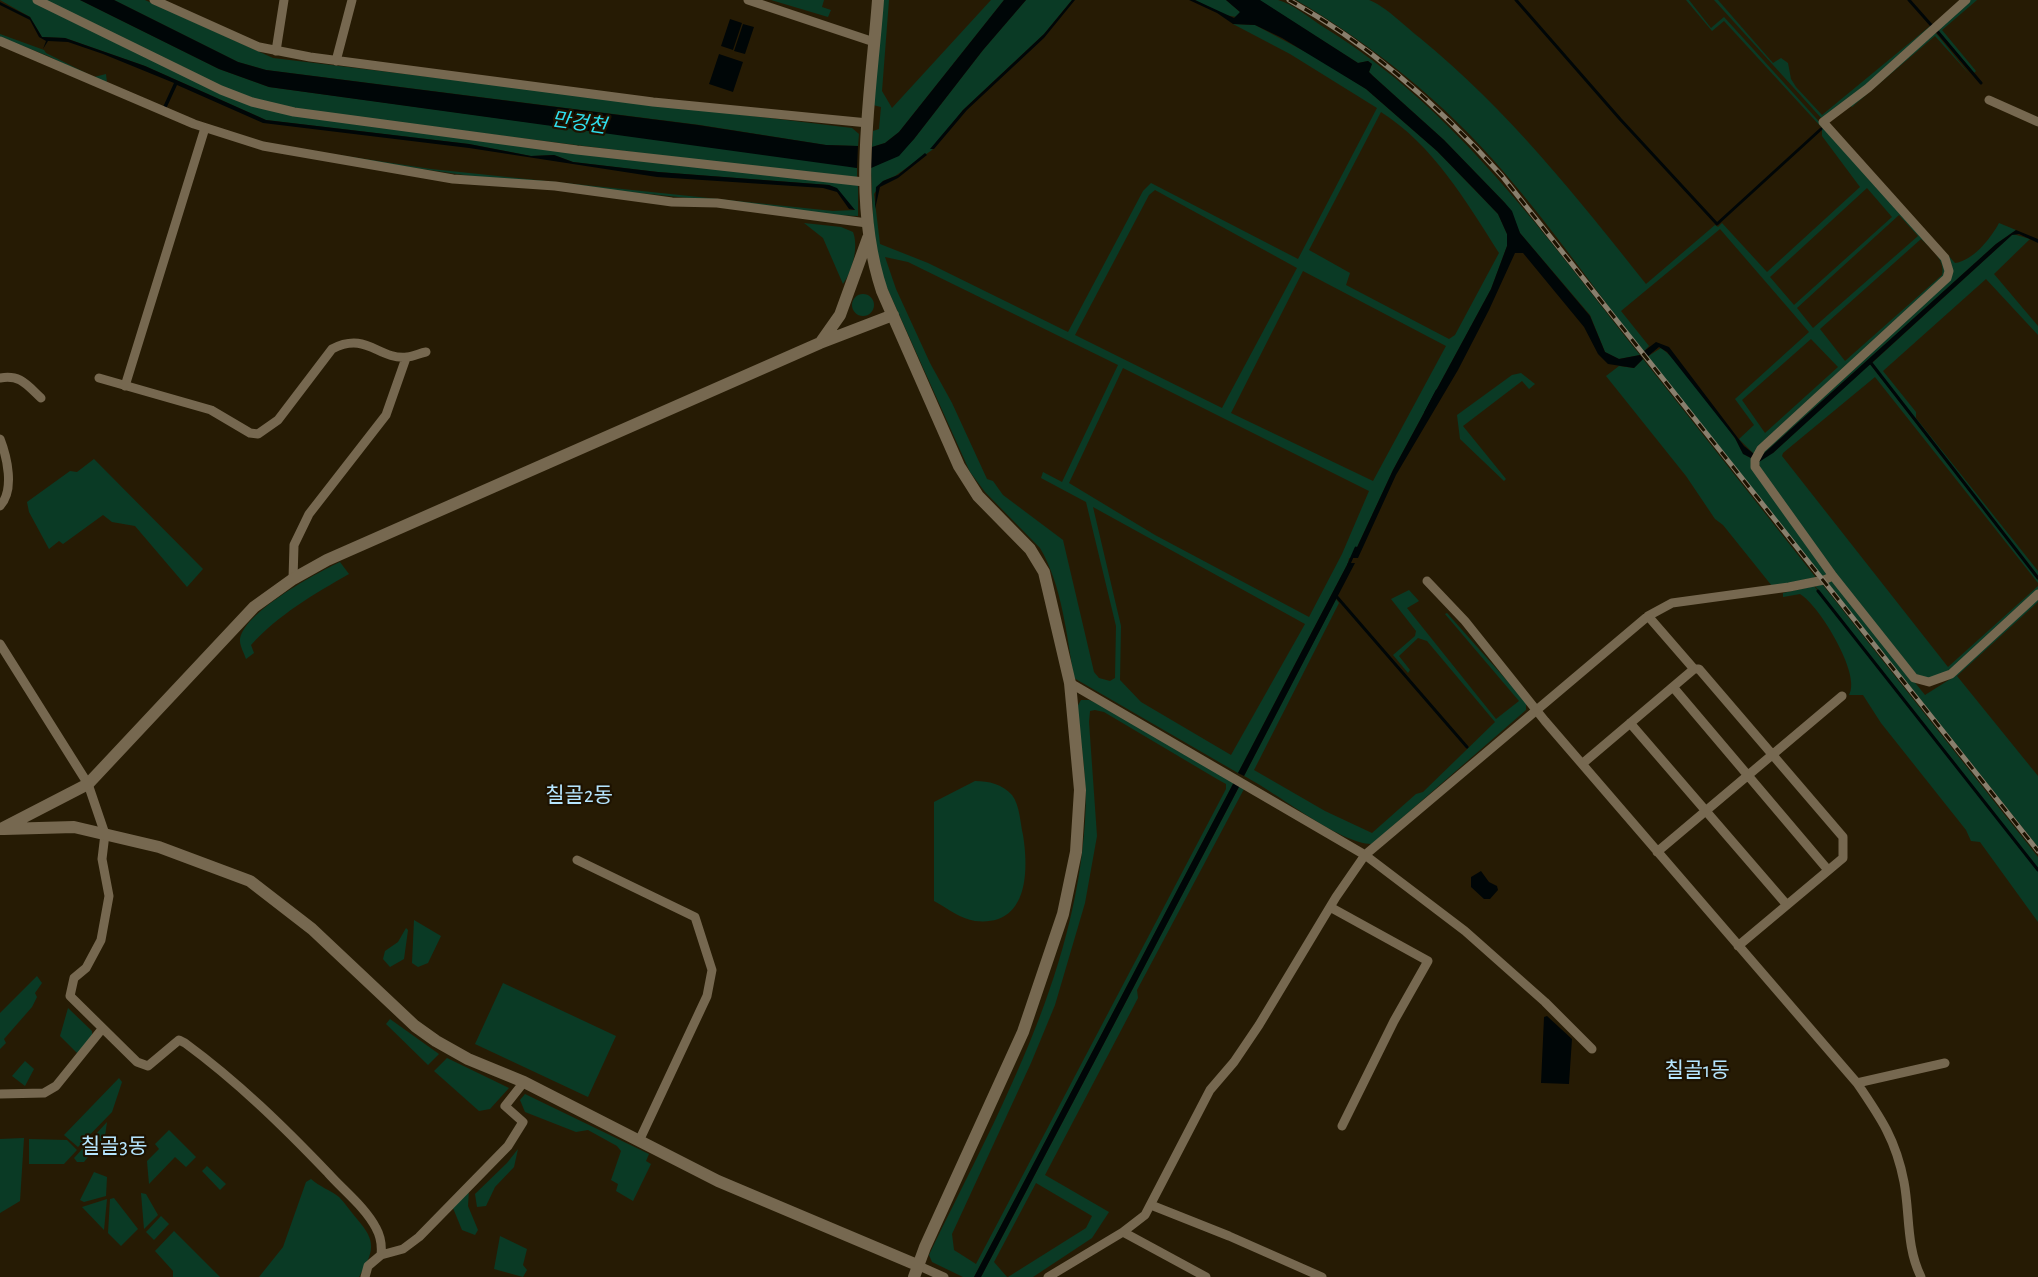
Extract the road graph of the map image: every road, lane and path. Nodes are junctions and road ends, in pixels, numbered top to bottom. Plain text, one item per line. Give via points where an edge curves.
1 (37, 0) edge
2 (154, 0) edge
3 (284, 0) edge
4 (352, 0) edge
5 (748, 0) edge
6 (878, 0) edge
7 (1966, 0) edge
8 (0, 41) edge
9 (874, 42) junction
10 (276, 51) junction
11 (336, 61) junction
12 (1989, 100) dead end
13 (2038, 122) edge
14 (868, 128) junction
15 (205, 129) junction
16 (864, 180) junction
17 (867, 223) junction
18 (868, 238) junction
19 (893, 315) junction
20 (820, 343) junction
21 (426, 352) dead end
22 (406, 358) junction
23 (0, 378) edge
24 (99, 378) dead end
25 (125, 386) junction
26 (41, 398) dead end
27 (0, 439) edge
28 (0, 506) edge
29 (1833, 576) junction
30 (293, 579) junction
31 (1427, 581) dead end
32 (2038, 594) edge
33 (1648, 616) junction
34 (0, 644) edge
35 (1694, 669) junction
36 (1070, 683) junction
37 (1673, 687) junction
38 (1842, 696) dead end
39 (1537, 710) junction
40 (1630, 723) junction
41 (1772, 755) junction
42 (1582, 764) junction
43 (1747, 776) junction
44 (88, 784) junction
45 (1706, 811) junction
46 (1, 829) edge
47 (105, 834) junction
48 (1657, 852) junction
49 (1365, 855) junction
50 (577, 860) dead end
51 (1828, 870) junction
52 (1787, 905) junction
53 (1330, 907) junction
54 (1738, 946) junction
55 (102, 1029) junction
56 (1592, 1048) dead end
57 (1945, 1063) dead end
58 (524, 1082) junction
59 (1857, 1083) junction
60 (0, 1094) edge
61 (1342, 1126) dead end
62 (639, 1141) junction
63 (1151, 1205) junction
64 (1123, 1232) junction
65 (381, 1255) junction
66 (915, 1271) edge
67 (365, 1277) edge
68 (944, 1277) edge
69 (1048, 1277) edge
70 (1206, 1277) edge
71 (1322, 1277) edge
72 (1921, 1277) edge

1 - 16 street via 221,90 294,112 577,150
2 - 10 street via 259,48
3 - 10 street
4 - 11 street
5 - 9 street
6 - 9 street
7 - 29 street via 1868,88 1823,122 1945,258 1950,271 1947,278 1757,454 1755,467 1759,475
8 - 15 street
9 - 14 street
10 - 11 street
11 - 14 street
12 - 13 street
14 - 16 street
15 - 17 street via 263,146 453,179 555,186 672,202 717,203
15 - 25 street
16 - 17 street
17 - 18 street
18 - 19 street via 873,264
18 - 20 street via 840,315
19 - 20 street
19 - 36 street via 959,466 978,496 1030,549 1044,572
20 - 30 street via 327,560
21 - 22 street
22 - 25 street via 362,343 345,343 332,349 278,420 258,434 211,410
22 - 30 street via 386,415 309,514 294,545
23 - 26 street via 21,379
24 - 25 street
27 - 28 street via 8,492
29 - 32 street via 1914,678 1922,681 1939,680 1951,674
29 - 33 street via 1789,587 1672,603
30 - 44 street via 254,608
31 - 39 street
33 - 35 street
33 - 39 street
34 - 44 street
35 - 37 street
35 - 41 street via 1699,669
36 - 49 street
36 - 66 street via 1080,810 1063,914 1023,1032
37 - 40 street
37 - 43 street
38 - 41 street
39 - 42 street
39 - 49 street
40 - 42 street
40 - 45 street
41 - 43 street
41 - 51 street via 1843,837 1843,858
42 - 48 street
43 - 45 street
43 - 51 street
44 - 46 street
44 - 47 street
45 - 48 street
45 - 52 street
46 - 47 street via 74,827
47 - 55 street via 102,859 110,896 101,940 86,968 74,978 70,996
47 - 58 street via 159,847 250,881 312,929 426,1034 468,1059
48 - 54 street
49 - 53 street
49 - 56 street via 1465,931
50 - 62 street via 695,917 712,970 707,996
51 - 52 street
52 - 54 street
53 - 61 street via 1428,961
53 - 63 street via 1259,1025 1210,1090
54 - 59 street
55 - 60 street via 56,1086 44,1093
55 - 65 street via 137,1062 148,1066 179,1040 224,1071 363,1210 377,1230
57 - 59 street
58 - 62 street
58 - 65 street via 505,1106 523,1122 508,1146 419,1238 403,1249
59 - 72 street via 1892,1137 1904,1182 1911,1253
62 - 66 street
63 - 64 street via 1145,1215
63 - 71 street
64 - 69 street
64 - 70 street
65 - 67 street via 368,1266
66 - 68 street

